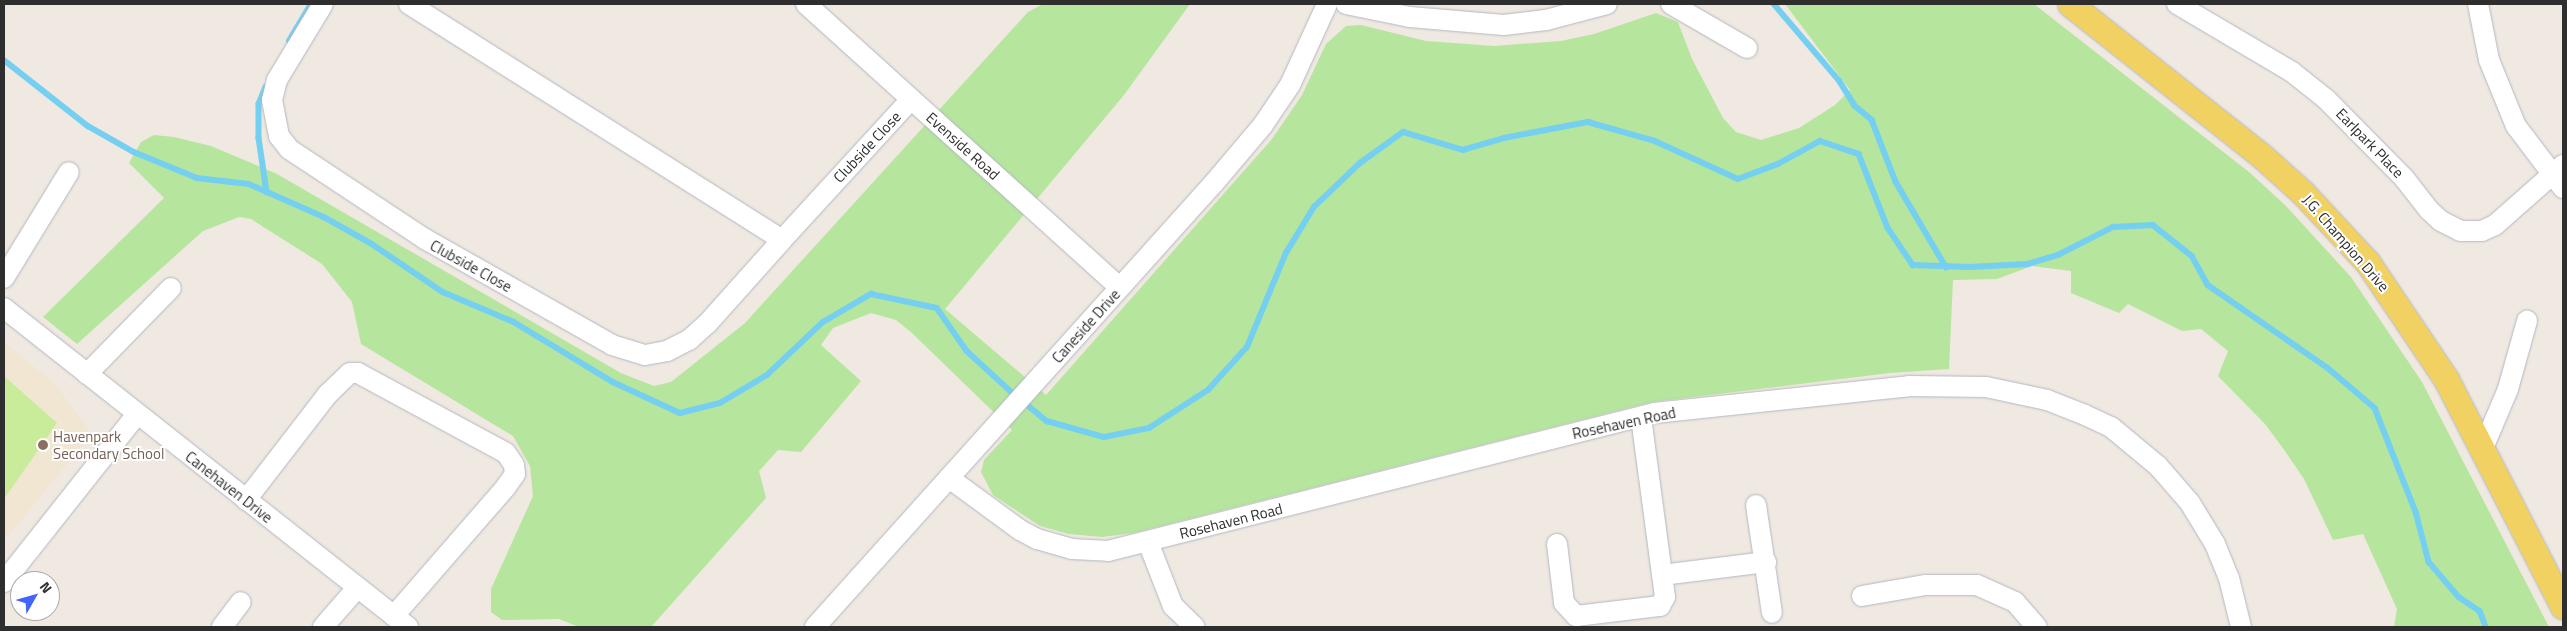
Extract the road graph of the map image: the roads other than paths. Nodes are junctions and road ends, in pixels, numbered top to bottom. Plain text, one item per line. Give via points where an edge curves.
1 (323, 4) edge
2 (409, 4) edge
3 (806, 4) edge
4 (1327, 4) edge
5 (1346, 4) edge
6 (1672, 4) edge
7 (2070, 4) edge
8 (2177, 4) edge
9 (2478, 4) edge
10 (1601, 5) edge
11 (1747, 48) dead end
12 (911, 99) junction
13 (69, 172) dead end
14 (2560, 176) edge
15 (782, 240) junction
16 (4, 278) edge
17 (171, 288) dead end
18 (1120, 288) junction
19 (4, 308) edge
20 (2527, 322) dead end
21 (87, 374) junction
22 (137, 414) junction
23 (1641, 417) junction
24 (2482, 448) junction
25 (949, 478) junction
26 (246, 500) junction
27 (1756, 505) dead end
28 (1148, 542) junction
29 (1557, 544) dead end
30 (1766, 562) junction
31 (1662, 575) junction
32 (4, 582) edge
33 (357, 588) junction
34 (1862, 596) dead end
35 (241, 602) dead end
36 (2563, 607) edge
37 (1772, 613) dead end
38 (401, 621) edge
39 (222, 627) edge
40 (323, 627) edge
41 (815, 627) edge
42 (1195, 627) edge
43 (2037, 627) edge
44 (2241, 627) edge

1 - 15 street, Clubside Close via 277,80 272,100 279,136 289,149 425,239 612,344 645,355 667,351 689,340 708,324
2 - 15 street
3 - 12 street, Evenside Road
4 - 18 street, Caneside Drive via 1290,85 1262,125
5 - 10 street via 1410,17 1504,25 1546,20
6 - 11 street
7 - 24 main road, J.G. Champion Drive via 2263,156 2339,230 2417,332
8 - 14 street, Earlpark Place via 2292,72 2326,99 2404,178 2429,210 2450,227 2461,231 2482,230 2495,225
9 - 14 street via 2489,60 2516,126
12 - 15 street, Clubside Close
12 - 18 street, Evenside Road
13 - 16 street
17 - 21 street
18 - 25 street, Caneside Drive
19 - 21 street, Canehaven Drive
20 - 24 street via 2508,389
21 - 22 street, Canehaven Drive
22 - 26 street, Canehaven Drive
22 - 32 street
23 - 28 street, Rosehaven Road
23 - 31 street
23 - 44 street, Rosehaven Road via 1909,386 1986,387 2047,400 2111,427 2158,466 2190,503 2215,544 2229,578
24 - 36 main road, J.G. Champion Drive
25 - 28 street, Rosehaven Road via 1020,530 1054,545 1108,551
25 - 41 street, Caneside Drive
26 - 33 street, Canehaven Drive
26 - 38 street via 328,394 350,374 358,373 506,453 514,465 514,474 506,487
27 - 30 street
28 - 42 street via 1173,606
29 - 31 street via 1564,603 1576,616 1660,606 1665,597
30 - 31 street
30 - 37 street
33 - 38 street, Canehaven Drive
33 - 40 street
34 - 43 street via 1926,585 1977,585 2015,602
35 - 39 street

